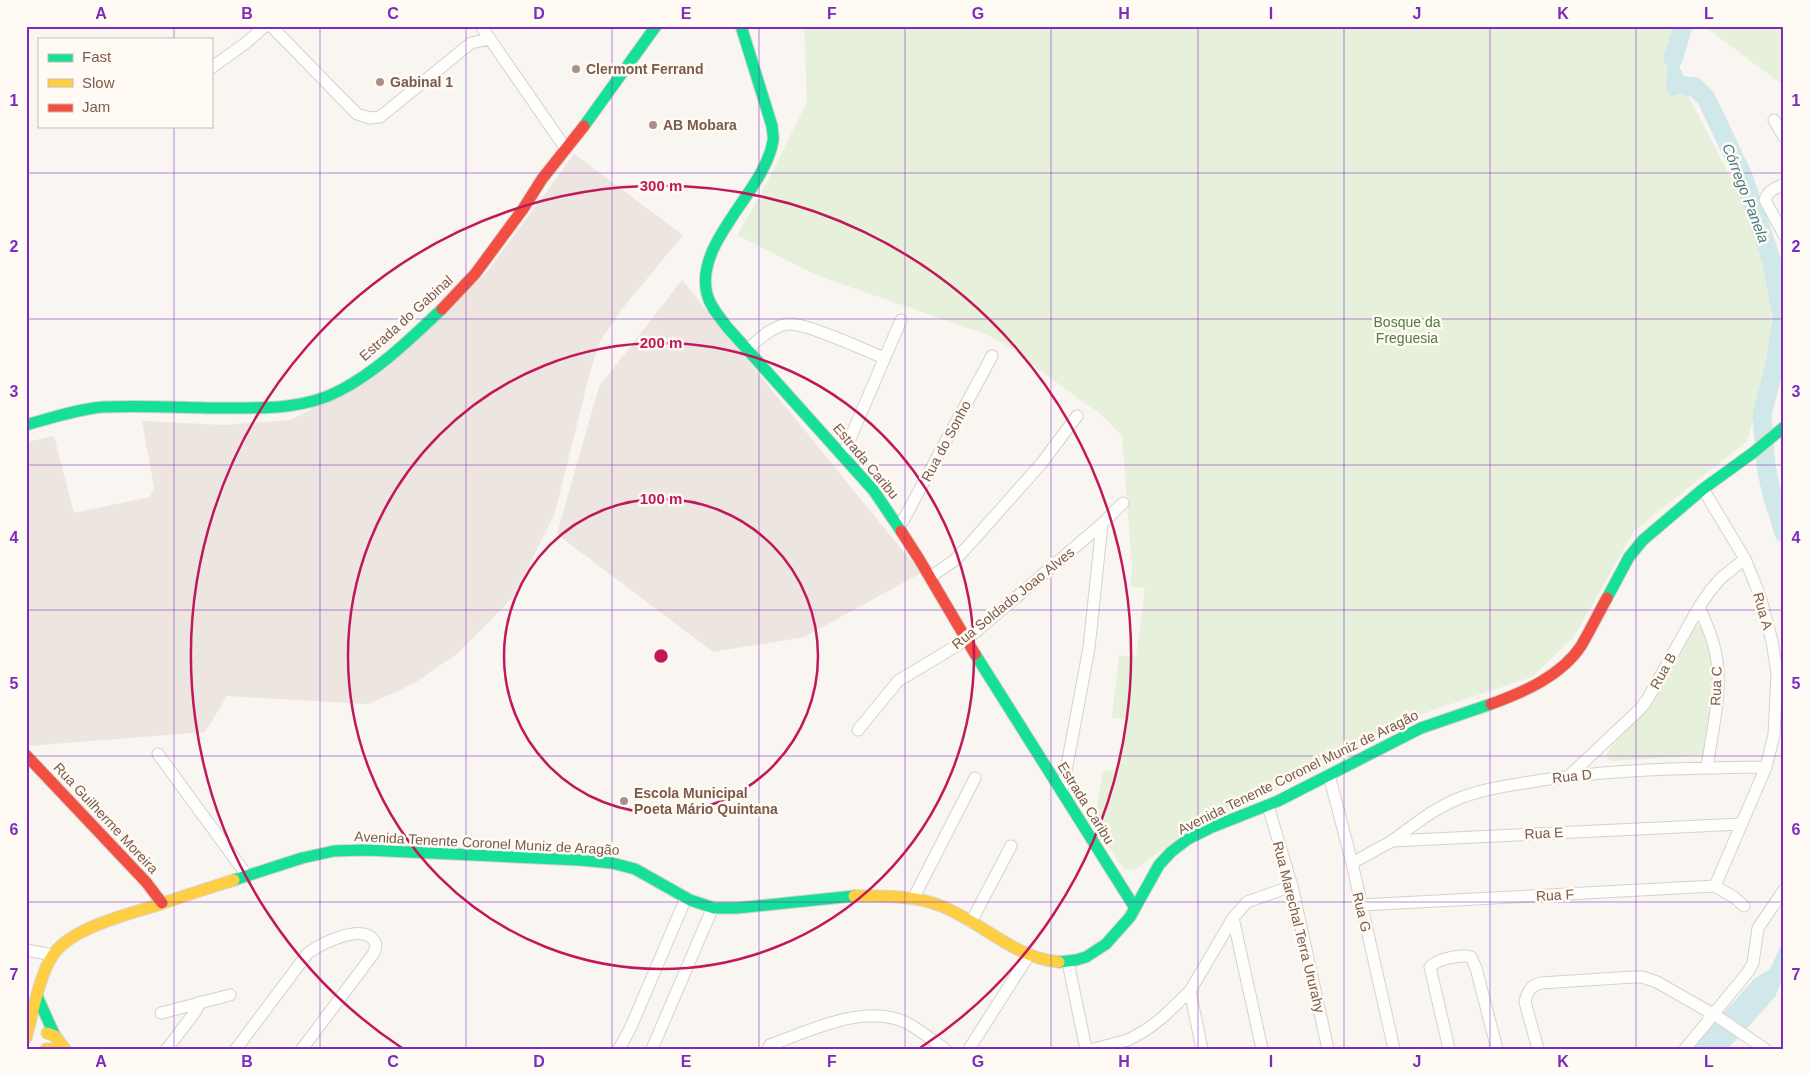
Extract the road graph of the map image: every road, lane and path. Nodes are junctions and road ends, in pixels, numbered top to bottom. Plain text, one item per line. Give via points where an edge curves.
1 (265, 26) edge
2 (271, 26) edge
3 (477, 26) edge
4 (481, 26) edge
5 (656, 26) edge
6 (742, 26) edge
7 (489, 39) junction
8 (471, 43) junction
9 (212, 67) edge
10 (1774, 120) dead end
11 (1784, 137) edge
12 (566, 149) junction
13 (1784, 184) edge
14 (1784, 235) edge
15 (901, 320) dead end
16 (747, 350) junction
17 (992, 356) dead end
18 (884, 358) junction
19 (1077, 416) dead end
20 (26, 425) edge
21 (1784, 427) edge
22 (843, 454) junction
23 (1703, 489) junction
24 (1123, 503) dead end
25 (1102, 524) junction
26 (899, 528) junction
27 (1745, 559) junction
28 (930, 577) junction
29 (1699, 607) junction
30 (966, 640) junction
31 (858, 730) dead end
32 (158, 754) dead end
33 (26, 755) edge
34 (1766, 767) junction
35 (1706, 768) junction
36 (1329, 775) junction
37 (1570, 775) junction
38 (975, 778) dead end
39 (1062, 792) junction
40 (1268, 806) junction
41 (1741, 824) junction
42 (1392, 841) junction
43 (1011, 846) dead end
44 (1352, 863) junction
45 (246, 877) junction
46 (1292, 886) junction
47 (1716, 886) junction
48 (1784, 890) edge
49 (686, 898) junction
50 (913, 900) junction
51 (162, 903) junction
52 (1361, 905) junction
53 (1744, 906) dead end
54 (713, 908) junction
55 (1135, 908) junction
56 (1233, 918) junction
57 (971, 922) junction
58 (26, 950) edge
59 (53, 955) junction
60 (1029, 955) junction
61 (1068, 962) junction
62 (1190, 991) junction
63 (230, 994) dead end
64 (38, 996) junction
65 (200, 1002) junction
66 (161, 1013) dead end
67 (1716, 1016) junction
68 (29, 1026) junction
69 (55, 1036) junction
70 (26, 1038) edge
71 (1747, 1042) edge
72 (46, 1049) edge
73 (64, 1049) edge
74 (167, 1049) edge
75 (236, 1049) edge
76 (302, 1049) edge
77 (619, 1049) edge
78 (652, 1049) edge
79 (768, 1049) edge
80 (945, 1049) edge
81 (969, 1049) edge
82 (1086, 1049) edge
83 (1094, 1049) edge
84 (1202, 1049) edge
85 (1262, 1049) edge
86 (1328, 1049) edge
87 (1394, 1049) edge
88 (1450, 1049) edge
89 (1497, 1049) edge
90 (1538, 1049) edge
91 (1685, 1049) edge
92 (1765, 1049) edge

1 - 9 street
2 - 8 street via 357,114 370,118 380,117
3 - 8 street
4 - 7 street
5 - 12 main road, Estrada do Gabinal
6 - 16 main road, Estrada Caribu via 772,126 773,140 749,192 710,258 706,292 713,308
7 - 8 street
7 - 12 street
10 - 11 street
12 - 20 main road, Estrada do Gabinal via 476,274 404,344 338,392 299,405 263,408 102,407
13 - 14 street via 1766,195 1765,200
15 - 18 street
16 - 18 street via 775,328 790,324
16 - 22 main road, Estrada Caribu
17 - 26 street, Rua do Sonho
18 - 22 street
19 - 28 street via 1041,464 968,546 955,560
21 - 23 main road, Avenida Tenente Coronel Muniz de Aragão
22 - 26 main road, Estrada Caribu
23 - 27 street, Rua A
23 - 36 main road, Avenida Tenente Coronel Muniz de Aragão via 1643,540 1629,557 1580,647 1570,661 1543,682 1523,693 1427,726
24 - 25 street, Rua Soldado Joao Alves
25 - 30 street, Rua Soldado Joao Alves
25 - 39 street via 1088,648
26 - 28 main road, Estrada Caribu
27 - 29 street, Rua B via 1721,578
27 - 34 street, Rua A via 1760,596 1777,673 1774,735
28 - 30 main road, Estrada Caribu
29 - 35 street, Rua C via 1715,650 1718,672
29 - 37 street, Rua B via 1646,700
30 - 31 street, Rua Soldado Joao Alves via 898,681
30 - 39 main road, Estrada Caribu
32 - 45 street
33 - 51 main road, Rua Guilherme Moreira
34 - 35 street, Rua D
34 - 41 street, Rua A
35 - 37 street, Rua D
36 - 40 main road, Avenida Tenente Coronel Muniz de Aragão
36 - 44 street, Rua G
37 - 42 street, Rua D via 1460,798 1434,811
38 - 50 street
39 - 55 main road, Estrada Caribu
40 - 46 street, Rua Marechal Terra Ururahy
40 - 55 main road, Avenida Tenente Coronel Muniz de Aragão via 1214,826 1179,846 1156,869
41 - 42 street, Rua E
41 - 47 street, Rua A
42 - 44 street, Rua E
43 - 57 street
44 - 52 street, Rua G
45 - 49 main road, Avenida Tenente Coronel Muniz de Aragão via 334,850 577,860 625,865 646,873
45 - 51 main road, Avenida Tenente Coronel Muniz de Aragão
46 - 56 street via 1247,902
46 - 86 street, Rua Marechal Terra Ururahy
47 - 52 street, Rua F
47 - 53 street
48 - 67 street via 1758,928 1751,967
49 - 54 main road, Avenida Tenente Coronel Muniz de Aragão
49 - 77 street
50 - 54 main road, Avenida Tenente Coronel Muniz de Aragão via 838,896
50 - 57 main road, Avenida Tenente Coronel Muniz de Aragão via 952,910
51 - 59 main road, Avenida Tenente Coronel Muniz de Aragão via 101,923 74,937
52 - 87 street, Rua G
54 - 78 street
55 - 61 main road, Avenida Tenente Coronel Muniz de Aragão via 1093,955
56 - 62 street
56 - 85 street
57 - 60 main road, Avenida Tenente Coronel Muniz de Aragão
58 - 59 street
59 - 64 main road, Avenida Tenente Coronel Muniz de Aragão
60 - 61 main road, Avenida Tenente Coronel Muniz de Aragão via 1044,961
60 - 81 street
61 - 82 street
62 - 83 street via 1146,1030 1128,1040
62 - 84 street
63 - 65 street
64 - 68 main road, Avenida Tenente Coronel Muniz de Aragão
64 - 69 main road
65 - 66 street
65 - 74 street
67 - 71 street
67 - 90 street via 1657,982 1642,977 1541,983 1531,988 1526,996
67 - 91 street
68 - 69 main road
68 - 70 main road, Avenida Tenente Coronel Muniz de Aragão
69 - 73 main road
71 - 92 street
72 - 73 main road
75 - 76 street via 308,954 333,939 357,933 370,936 376,946 374,953
79 - 80 street via 770,1045 850,1017 873,1015 906,1023
88 - 89 street via 1430,967 1466,956 1471,957 1476,968

